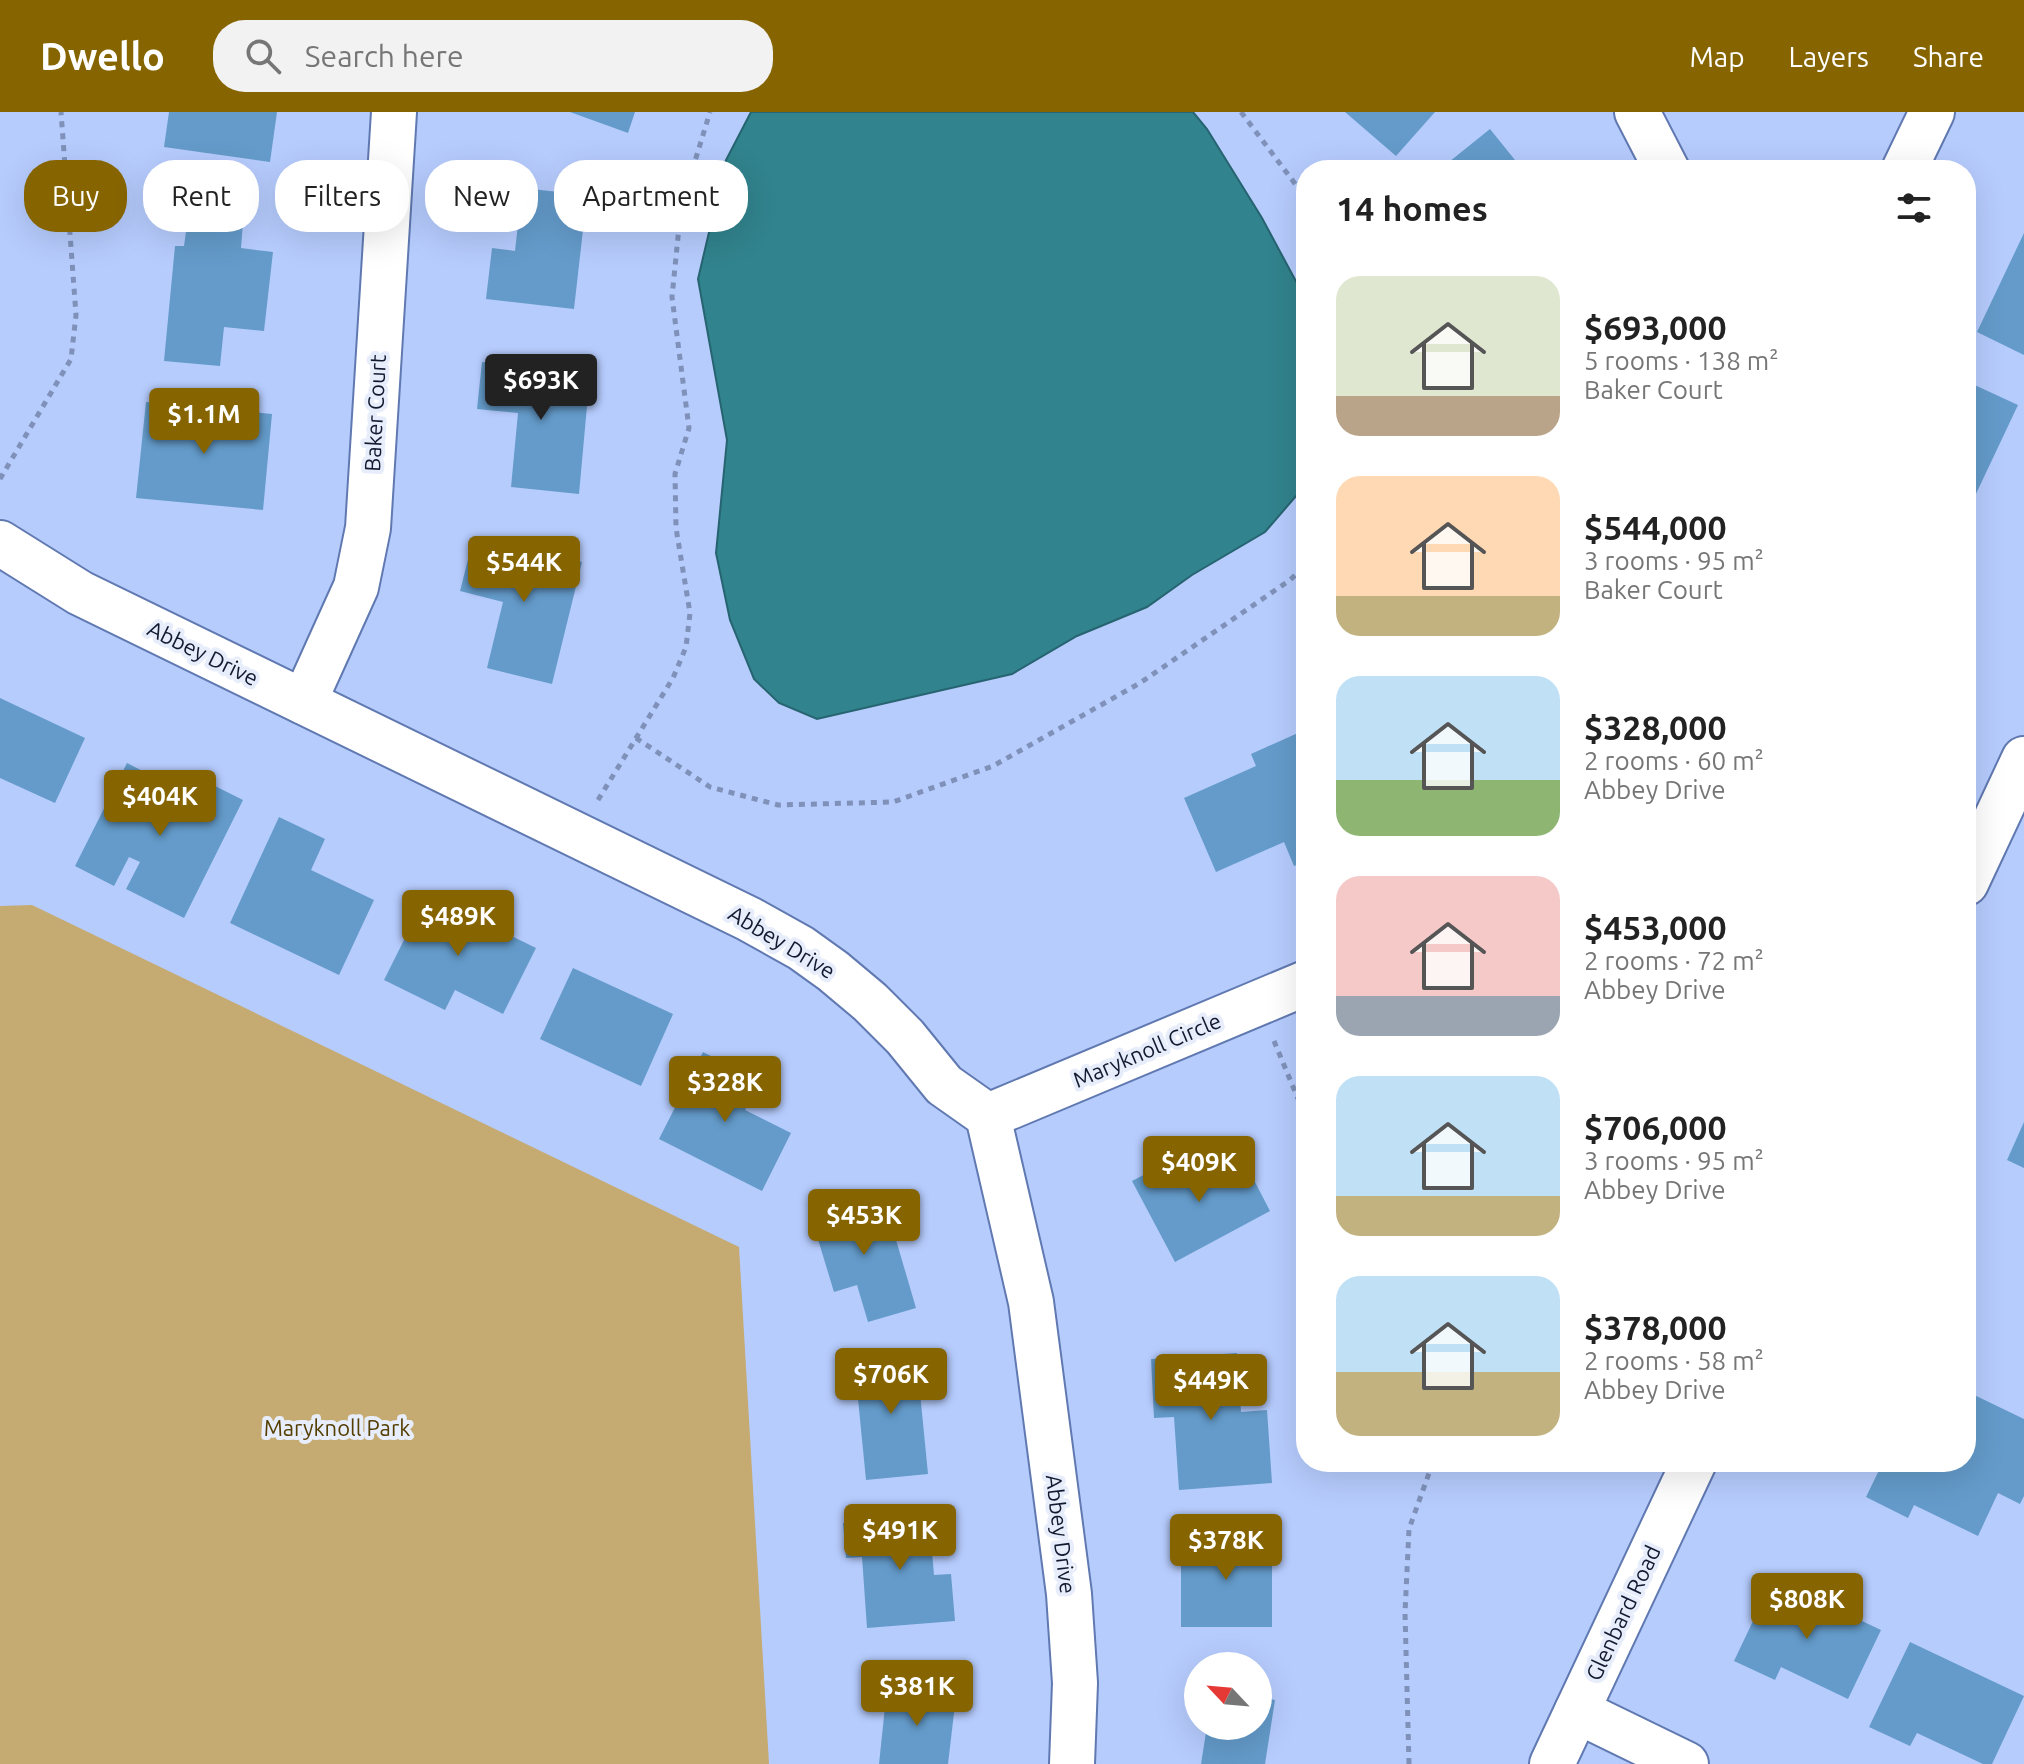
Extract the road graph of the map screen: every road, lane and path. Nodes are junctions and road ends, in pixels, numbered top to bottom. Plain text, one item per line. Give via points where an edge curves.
1 (61, 112) edge
2 (394, 112) edge
3 (710, 112) edge
4 (1241, 112) edge
5 (1637, 112) edge
6 (1932, 112) edge
7 (1662, 160) edge
8 (1909, 160) edge
9 (1296, 185) edge
10 (0, 479) edge
11 (0, 543) edge
12 (1296, 574) edge
13 (304, 702) junction
14 (636, 738) junction
15 (2024, 759) edge
16 (576, 835) junction
17 (1976, 862) edge
18 (1296, 987) edge
19 (1258, 1003) junction
20 (1296, 1094) edge
21 (988, 1116) junction
22 (1429, 1472) edge
23 (1689, 1472) edge
24 (1577, 1711) junction
25 (1072, 1764) edge
26 (1409, 1764) edge
27 (1552, 1764) edge
28 (1686, 1764) edge

1 - 10 path via 76,315 71,359
2 - 13 street, Baker Court via 368,528 356,587
3 - 14 path via 681,207 672,297 689,428 675,474 676,528 690,613 686,647
4 - 9 path
5 - 7 street
6 - 8 street
11 - 13 street, Abbey Drive via 80,593
12 - 14 path via 1140,683 993,766 893,802 778,805 710,787
13 - 16 street, Abbey Drive
14 - 16 path
15 - 17 street
16 - 21 street, Abbey Drive via 801,948 870,1002 944,1085
18 - 19 street, Maryknoll Circle
19 - 20 path
19 - 21 street, Maryknoll Circle
21 - 25 street, Abbey Drive via 1031,1302 1069,1594 1075,1683
22 - 26 path via 1409,1529
23 - 24 street, Glenbard Road
24 - 27 street, Glenbard Road
24 - 28 street

